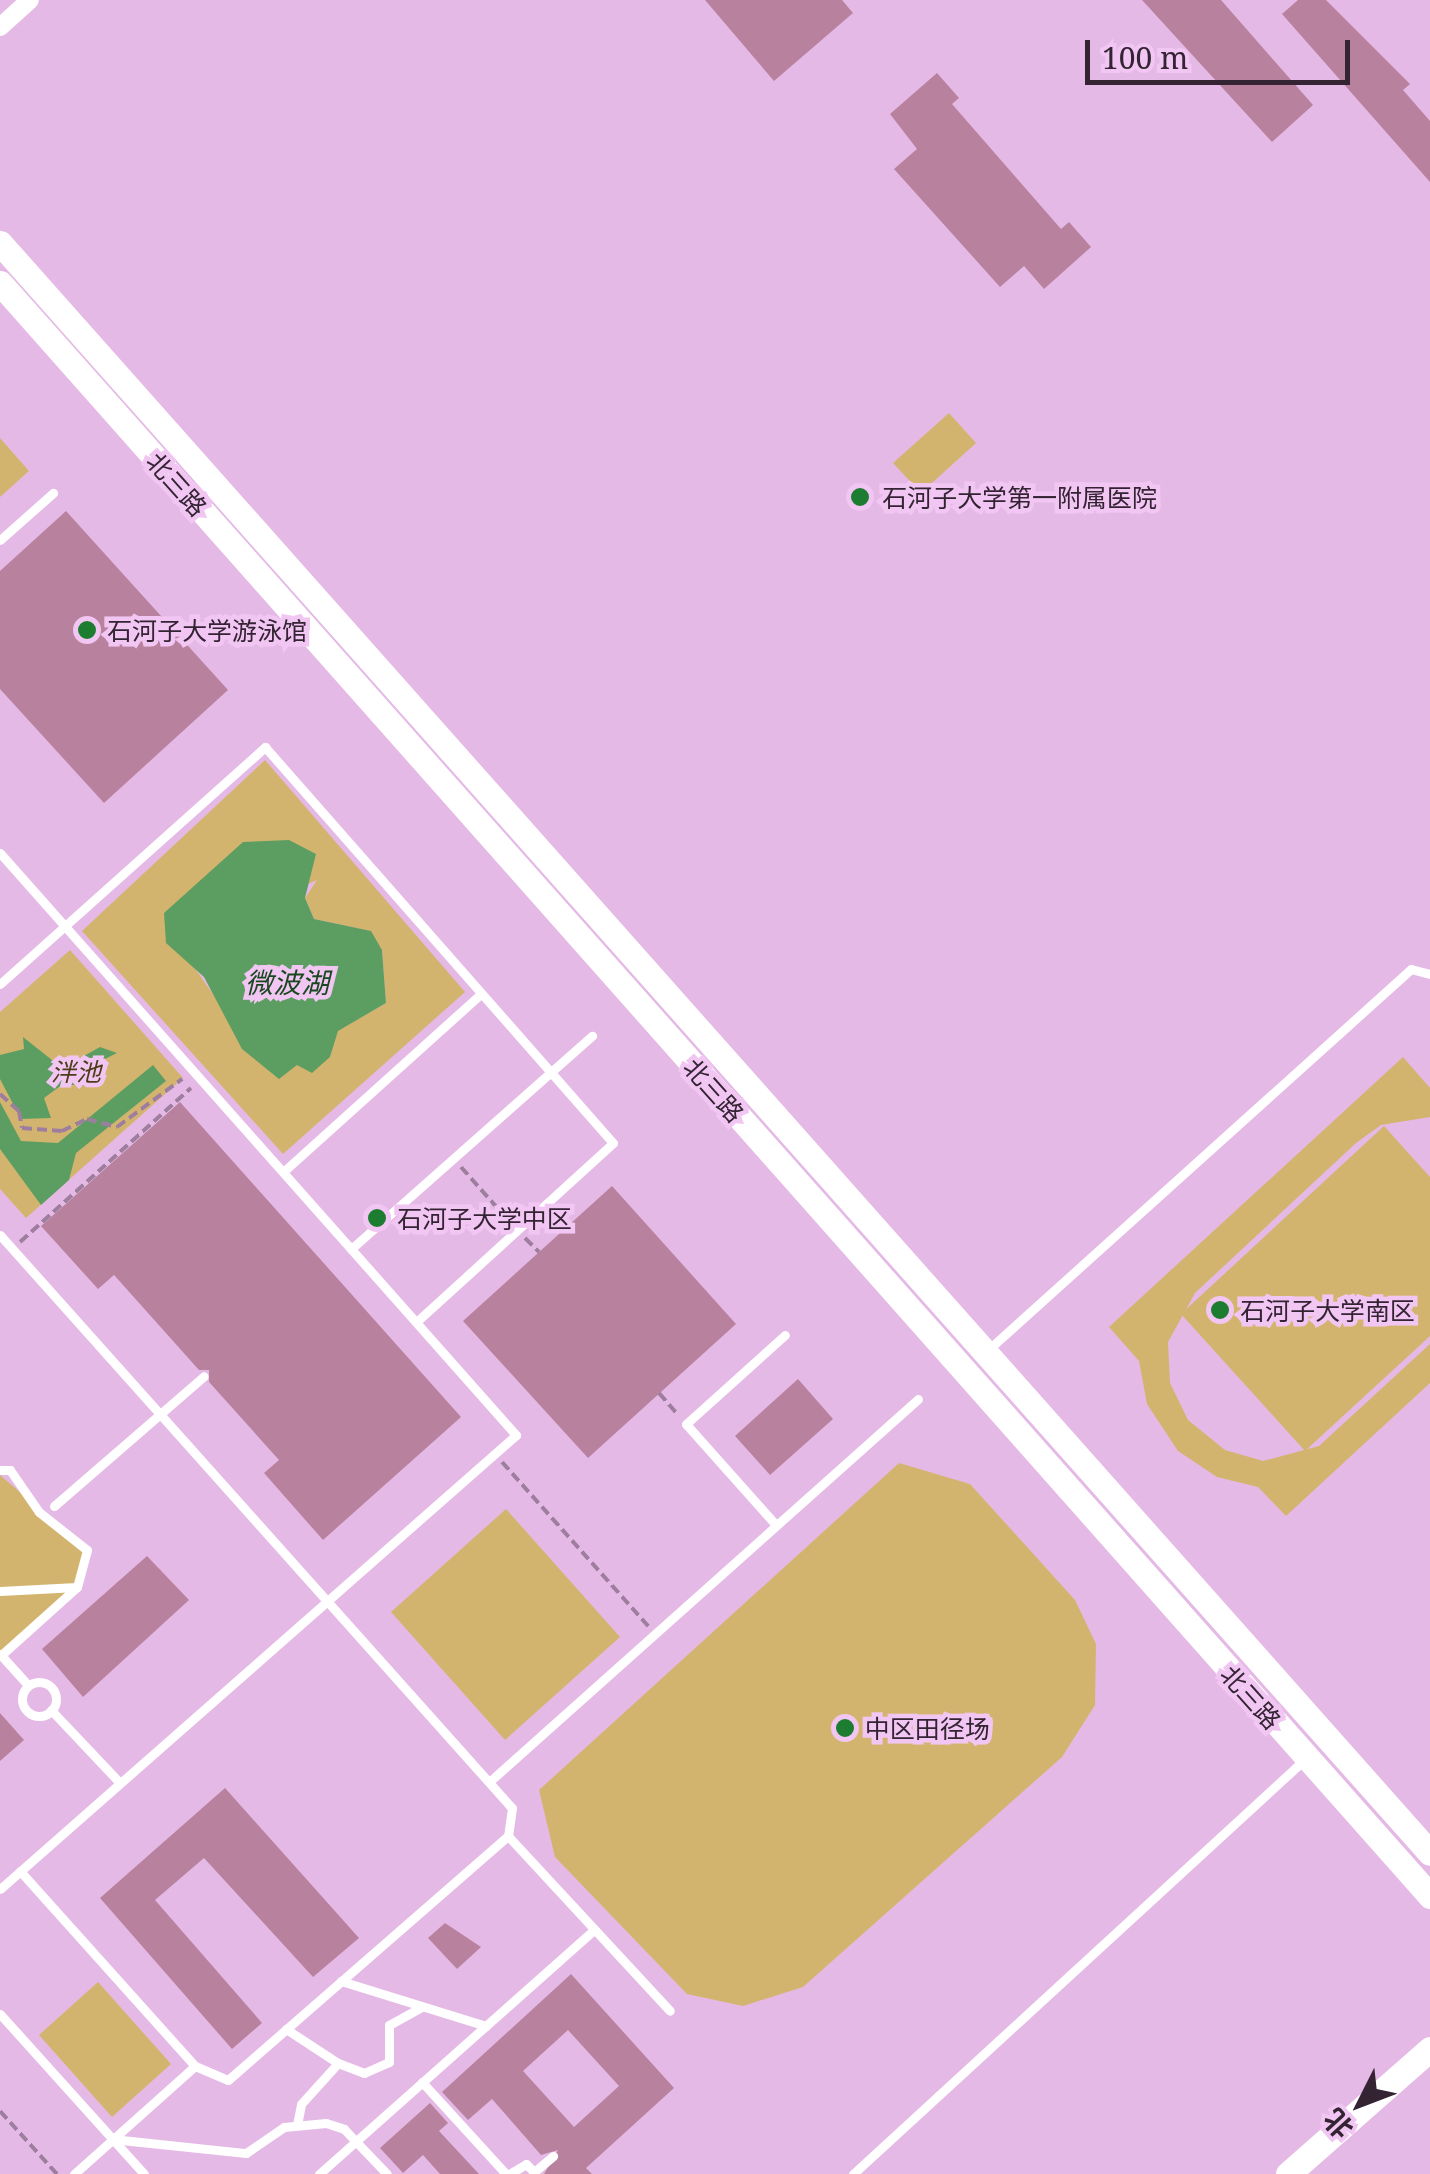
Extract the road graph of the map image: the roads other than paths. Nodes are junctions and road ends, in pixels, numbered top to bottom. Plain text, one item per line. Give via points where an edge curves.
1 (30, 0) edge
2 (0, 26) edge
3 (0, 243) edge
4 (0, 283) edge
5 (53, 493) dead end
6 (0, 540) edge
7 (0, 853) edge
8 (66, 928) junction
9 (1430, 974) edge
10 (0, 984) edge
11 (481, 994) junction
12 (592, 1036) dead end
13 (550, 1072) junction
14 (283, 1172) junction
15 (0, 1235) edge
16 (351, 1248) junction
17 (416, 1322) junction
18 (785, 1335) dead end
19 (987, 1351) junction
20 (204, 1376) dead end
21 (918, 1399) dead end
22 (160, 1414) junction
23 (0, 1470) edge
24 (54, 1506) dead end
25 (776, 1526) junction
26 (77, 1587) junction
27 (0, 1591) edge
28 (326, 1602) junction
29 (0, 1655) edge
30 (28, 1685) junction
31 (52, 1710) junction
32 (1306, 1758) junction
33 (489, 1782) junction
34 (120, 1784) junction
35 (508, 1836) junction
36 (1430, 1853) edge
37 (20, 1871) junction
38 (0, 1889) edge
39 (1430, 1896) edge
40 (594, 1930) junction
41 (341, 1981) junction
42 (422, 2006) junction
43 (670, 2011) dead end
44 (0, 2014) edge
45 (486, 2026) junction
46 (286, 2029) junction
47 (1430, 2049) edge
48 (338, 2063) junction
49 (195, 2066) junction
50 (422, 2082) junction
51 (297, 2125) junction
52 (112, 2140) junction
53 (357, 2140) junction
54 (553, 2156) dead end
55 (74, 2174) edge
56 (144, 2174) edge
57 (319, 2174) edge
58 (386, 2174) edge
59 (508, 2174) edge
60 (853, 2174) edge
61 (1288, 2174) edge

1 - 2 street
3 - 19 main road, 北三路
4 - 32 main road, 北三路
5 - 6 lane
7 - 8 lane
8 - 10 lane
8 - 11 lane via 265,748
8 - 14 lane
9 - 19 lane via 1411,969
11 - 13 lane
11 - 14 lane
12 - 13 lane
13 - 16 lane
13 - 17 lane via 613,1144
14 - 16 lane
15 - 22 lane
16 - 17 lane
17 - 28 lane via 516,1435
18 - 25 lane via 686,1424
19 - 36 main road, 北三路
20 - 22 lane
21 - 25 lane
22 - 24 lane
22 - 28 lane
23 - 26 lane via 10,1470 39,1512 87,1550
25 - 33 lane
26 - 27 lane
26 - 29 lane
28 - 33 lane
28 - 34 lane
29 - 30 lane
30 - 31 lane via 51,1687
30 - 31 lane via 29,1712
31 - 34 lane
32 - 39 main road, 北三路
32 - 60 lane
33 - 35 lane via 512,1808
34 - 37 lane
35 - 40 lane
35 - 41 lane
37 - 38 lane
37 - 49 lane
40 - 43 lane
40 - 45 lane
41 - 42 lane
41 - 46 lane
42 - 45 lane
42 - 48 lane via 389,2025 389,2062 364,2074
44 - 52 lane
45 - 50 lane
46 - 48 lane
46 - 49 lane via 228,2080
47 - 61 main road
48 - 51 lane via 301,2104
49 - 52 lane
50 - 53 lane
50 - 59 lane
51 - 52 lane via 246,2153
51 - 53 lane via 326,2123
52 - 55 lane
52 - 56 lane
53 - 57 lane
53 - 58 lane
54 - 59 lane via 534,2172 526,2164

